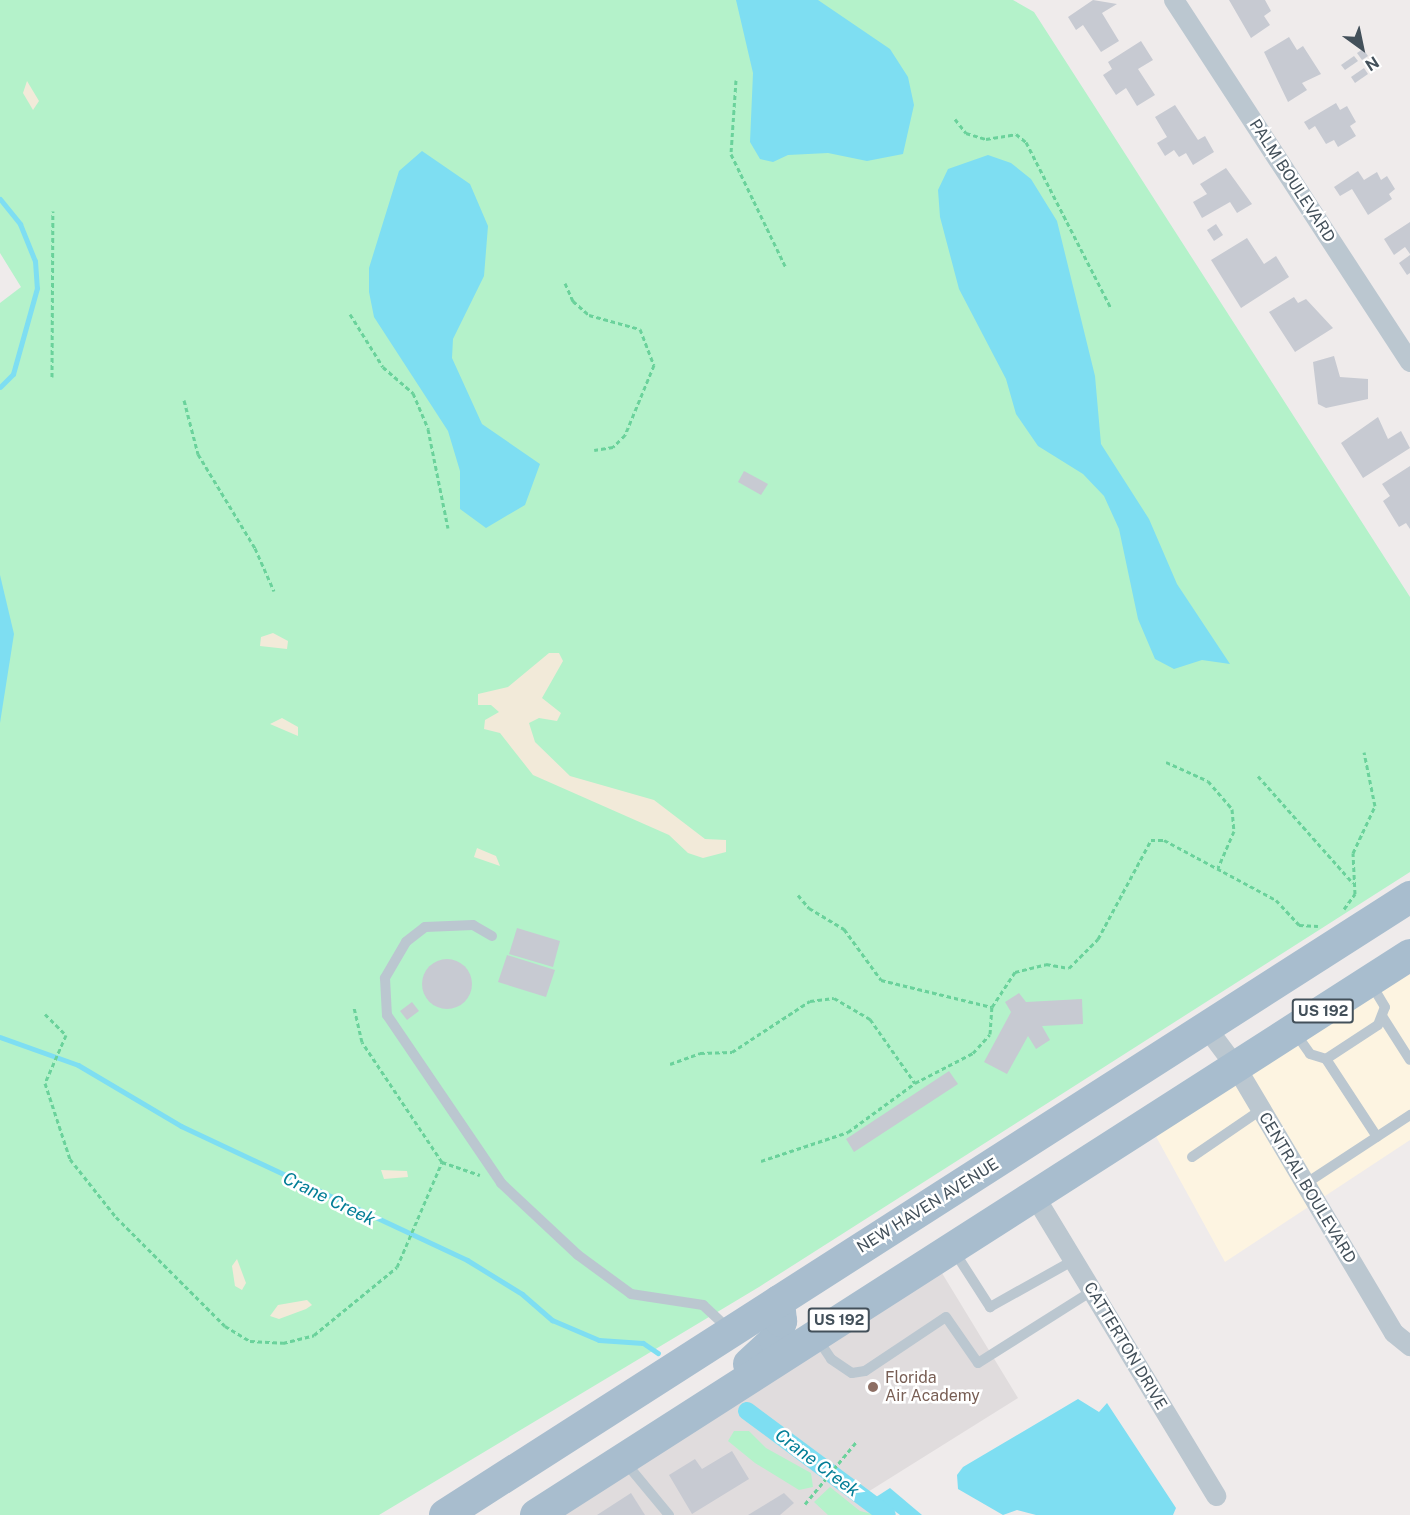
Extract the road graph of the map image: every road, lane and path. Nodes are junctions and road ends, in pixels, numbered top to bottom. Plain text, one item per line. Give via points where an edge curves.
1 (1174, 0) edge
2 (736, 80) dead end
3 (955, 119) dead end
4 (53, 211) dead end
5 (786, 268) dead end
6 (565, 283) dead end
7 (1111, 308) dead end
8 (350, 314) dead end
9 (1410, 362) edge
10 (52, 377) dead end
11 (183, 400) dead end
12 (594, 450) dead end
13 (448, 528) dead end
14 (274, 591) dead end
15 (1364, 752) dead end
16 (1166, 762) dead end
17 (1258, 776) dead end
18 (1218, 868) junction
19 (1354, 884) junction
20 (798, 895) dead end
21 (1410, 897) edge
22 (1338, 913) dead end
23 (1329, 919) dead end
24 (492, 936) dead end
25 (1410, 955) edge
26 (1370, 981) junction
27 (992, 1007) junction
28 (354, 1008) dead end
29 (45, 1014) dead end
30 (1382, 1016) junction
31 (1206, 1028) junction
32 (1294, 1030) junction
33 (1326, 1059) junction
34 (1410, 1060) edge
35 (670, 1064) dead end
36 (1236, 1067) junction
37 (915, 1083) junction
38 (1085, 1106) junction
39 (1261, 1110) junction
40 (1410, 1115) edge
41 (1377, 1137) junction
42 (1192, 1157) dead end
43 (761, 1161) dead end
44 (442, 1162) junction
45 (501, 1183) junction
46 (1305, 1184) junction
47 (1034, 1195) junction
48 (952, 1248) junction
49 (1074, 1260) junction
50 (1092, 1291) junction
51 (779, 1300) junction
52 (732, 1331) junction
53 (815, 1335) junction
54 (1410, 1346) edge
55 (857, 1441) dead end
56 (623, 1459) junction
57 (596, 1476) junction
58 (1216, 1496) dead end
59 (805, 1504) dead end
60 (447, 1514) edge
61 (536, 1515) edge
62 (669, 1515) edge

1 - 9 street, PALM BOULEVARD
2 - 5 path via 731,154
3 - 7 path via 966,133 986,139 1016,134 1026,142
4 - 10 path
6 - 12 path via 573,301 589,315 640,330 649,341 654,365 625,435 613,447
8 - 13 path via 383,367 413,393 428,429
11 - 14 path via 198,454 255,548
15 - 19 path via 1375,806 1353,854
16 - 18 path via 1208,781 1232,810 1234,831
17 - 19 path
18 - 23 path via 1276,900 1299,925 1309,929
18 - 27 path via 1164,840 1151,840 1098,939 1069,969 1046,964 1015,972
19 - 22 path via 1355,894
20 - 27 path via 809,908 844,929 881,980
21 - 31 main road, NEW HAVEN AVENUE / US 192
24 - 45 lane via 473,925 425,927 390,963 382,997 387,1015
25 - 26 main road, US 192
26 - 30 lane via 1385,1007
26 - 32 main road, US 192
27 - 37 path via 990,1034 974,1053
28 - 44 path via 362,1042
29 - 44 path via 62,1026 62,1044 50,1069 47,1096 70,1159 117,1217 225,1326 250,1341 283,1344 314,1335 397,1267
30 - 33 lane via 1378,1025
30 - 34 lane
31 - 36 street, CENTRAL BOULEVARD
31 - 38 main road, NEW HAVEN AVENUE / US 192
32 - 33 lane via 1310,1054
32 - 36 main road, US 192
33 - 41 lane
35 - 37 path via 700,1053 732,1052 810,1001 834,998 870,1019
36 - 39 street, CENTRAL BOULEVARD
36 - 47 main road, US 192
37 - 43 path via 848,1132
38 - 47 main road via 1041,1154
38 - 51 main road, NEW HAVEN AVENUE / US 192
39 - 42 lane
39 - 46 street, CENTRAL BOULEVARD
40 - 41 lane
41 - 46 lane
44 - 45 path
45 - 52 lane via 578,1256 631,1294 703,1305
46 - 54 street, CENTRAL BOULEVARD via 1394,1333
47 - 48 main road, US 192
47 - 49 street, CATTERTON DRIVE
48 - 49 lane via 990,1307
48 - 53 main road, US 192
49 - 50 street, CATTERTON DRIVE
50 - 53 lane via 978,1363 946,1317 865,1371 852,1373 831,1359
50 - 58 street, CATTERTON DRIVE
51 - 52 main road, NEW HAVEN AVENUE / US 192
51 - 57 main road via 781,1321 768,1350 640,1432
52 - 60 main road, NEW HAVEN AVENUE / US 192
53 - 56 main road, US 192
55 - 59 path
56 - 57 main road, US 192
56 - 62 lane
57 - 61 main road, US 192

